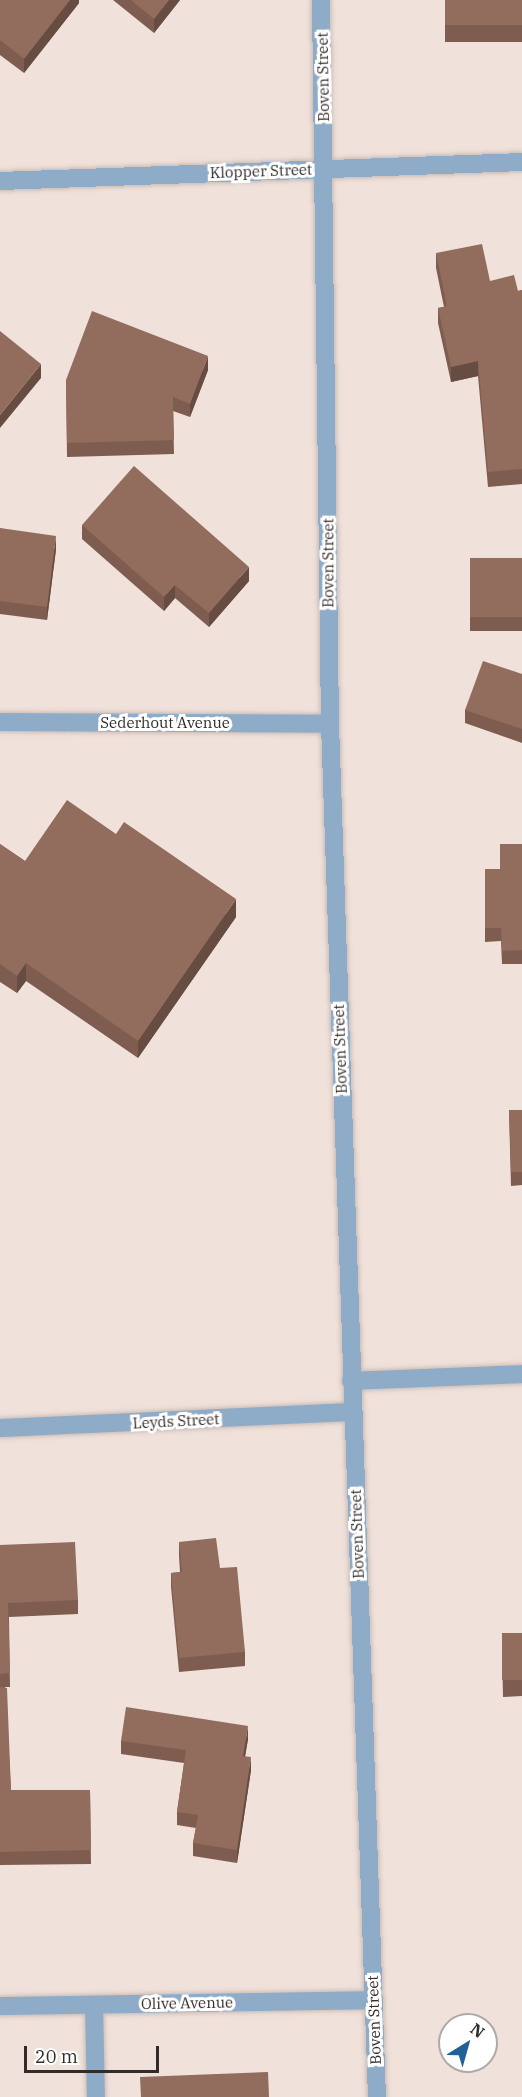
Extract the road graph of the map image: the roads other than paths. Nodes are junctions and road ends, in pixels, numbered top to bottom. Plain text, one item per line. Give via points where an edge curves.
1 (321, 0) edge
2 (522, 162) edge
3 (325, 168) junction
4 (0, 181) edge
5 (0, 722) edge
6 (330, 724) junction
7 (522, 1374) edge
8 (351, 1381) junction
9 (353, 1412) junction
10 (0, 1428) edge
11 (374, 2000) junction
12 (94, 2005) junction
13 (0, 2006) edge
14 (96, 2097) edge
15 (377, 2097) edge

1 - 3 street, Boven Street
2 - 3 street, Klopper Street
3 - 4 street, Klopper Street
3 - 6 street, Boven Street
5 - 6 street, Sederhout Avenue
6 - 8 street, Boven Street
7 - 8 street
8 - 9 street, Boven Street
9 - 10 street, Leyds Street
9 - 11 street, Boven Street
11 - 12 street, Olive Avenue
11 - 15 street, Boven Street
12 - 13 street, Olive Avenue
12 - 14 street

